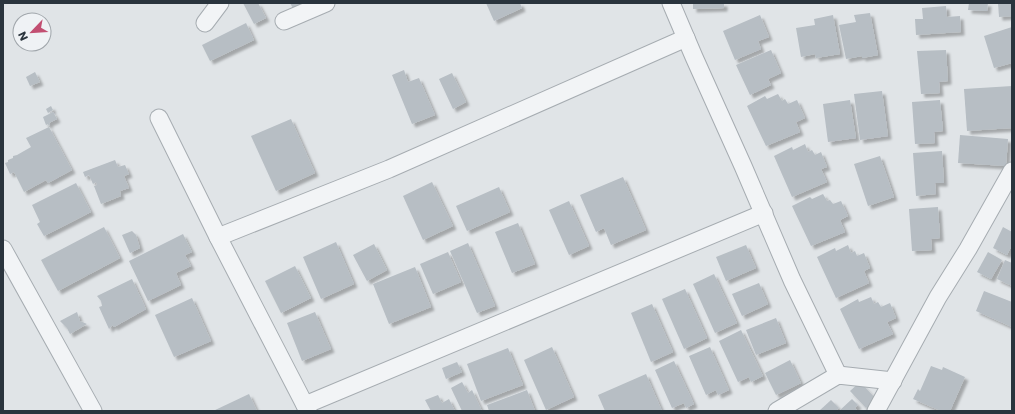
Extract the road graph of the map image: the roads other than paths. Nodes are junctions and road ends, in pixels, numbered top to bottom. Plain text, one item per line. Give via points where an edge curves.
1 (220, 3) edge
2 (326, 3) edge
3 (672, 3) edge
4 (284, 21) dead end
5 (205, 23) dead end
6 (686, 38) junction
7 (159, 118) dead end
8 (1012, 171) edge
9 (764, 213) junction
10 (218, 237) junction
11 (3, 249) edge
12 (838, 375) junction
13 (893, 380) junction
14 (306, 408) edge
15 (92, 411) edge
16 (777, 411) edge
17 (876, 411) edge

1 - 5 street
2 - 4 street
3 - 6 street
6 - 9 street
6 - 10 street via 389,169
7 - 10 street
8 - 13 street
9 - 12 street via 792,280
9 - 14 street
10 - 14 street
11 - 15 street
12 - 13 street
12 - 16 street
13 - 17 street

